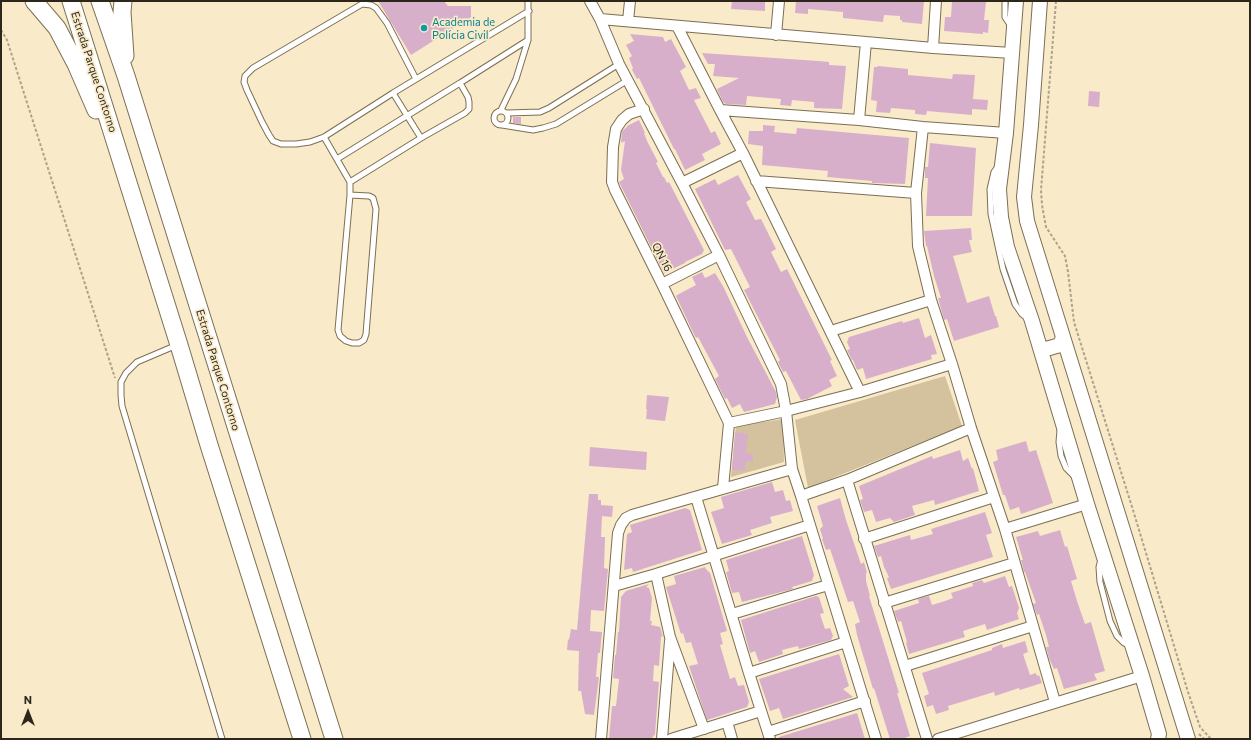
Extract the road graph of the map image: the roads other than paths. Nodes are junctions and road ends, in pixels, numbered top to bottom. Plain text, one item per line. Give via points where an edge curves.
1 (34, 1) edge
2 (71, 1) edge
3 (100, 1) edge
4 (123, 1) edge
5 (528, 1) edge
6 (590, 1) edge
7 (630, 1) edge
8 (779, 1) edge
9 (936, 1) edge
10 (1005, 1) edge
11 (1016, 1) edge
12 (1040, 1) edge
13 (529, 10) junction
14 (600, 19) junction
15 (628, 21) junction
16 (677, 26) junction
17 (1014, 30) junction
18 (776, 35) junction
19 (528, 40) junction
20 (866, 42) junction
21 (933, 48) junction
22 (1012, 53) junction
23 (619, 64) junction
24 (126, 76) junction
25 (416, 78) junction
26 (628, 80) junction
27 (460, 83) junction
28 (393, 93) junction
29 (644, 109) junction
30 (501, 110) junction
31 (720, 110) junction
32 (507, 113) junction
33 (408, 115) junction
34 (859, 120) junction
35 (502, 125) junction
36 (923, 127) junction
37 (1006, 133) junction
38 (324, 137) junction
39 (421, 138) junction
40 (743, 153) junction
41 (337, 159) junction
42 (756, 181) junction
43 (350, 182) junction
44 (682, 183) junction
45 (916, 193) junction
46 (350, 195) junction
47 (133, 196) junction
48 (719, 255) junction
49 (662, 284) junction
50 (932, 300) junction
51 (831, 331) junction
52 (1063, 337) junction
53 (180, 345) junction
54 (1040, 347) junction
55 (1070, 359) junction
56 (1045, 362) junction
57 (952, 364) junction
58 (860, 392) junction
59 (786, 411) junction
60 (729, 423) junction
61 (971, 428) junction
62 (792, 469) junction
63 (847, 480) junction
64 (723, 488) junction
65 (801, 496) junction
66 (696, 497) junction
67 (994, 497) junction
68 (1087, 504) junction
69 (810, 525) junction
70 (1005, 529) junction
71 (864, 539) junction
72 (713, 556) junction
73 (1014, 563) junction
74 (656, 574) junction
75 (828, 585) junction
76 (614, 586) junction
77 (884, 603) junction
78 (732, 614) junction
79 (1033, 626) junction
80 (670, 637) junction
81 (846, 642) junction
82 (905, 666) junction
83 (749, 674) junction
84 (1142, 676) junction
85 (864, 701) junction
86 (1055, 702) junction
87 (761, 711) junction
88 (727, 722) junction
89 (704, 729) junction
90 (769, 735) edge
91 (222, 739) edge
92 (302, 739) edge
93 (334, 739) edge
94 (601, 739) edge
95 (662, 739) edge
96 (672, 739) edge
97 (732, 739) edge
98 (876, 739) edge
99 (927, 739) edge
100 (938, 739) edge
101 (1158, 739) edge
102 (1188, 739) edge

1 - 47 highway via 57,28 76,64
2 - 47 highway, Estrada Parque Contorno
3 - 24 highway, Estrada Parque Contorno
4 - 24 highway
5 - 13 lane
6 - 14 street
7 - 15 street
8 - 18 street
9 - 21 street
10 - 17 lane via 1006,17
11 - 17 main road
12 - 52 main road via 1024,197 1027,221
13 - 19 lane
13 - 25 lane
14 - 15 street
14 - 23 street
15 - 16 street
16 - 18 street
16 - 31 street
17 - 22 main road
18 - 20 street
19 - 27 lane
19 - 30 lane via 516,78
20 - 21 street
20 - 34 street
21 - 22 street
22 - 37 main road
23 - 26 street
23 - 32 lane via 540,112
24 - 93 highway, Estrada Parque Contorno
25 - 28 lane
25 - 38 lane via 387,23 376,8 366,4 280,51 248,72 244,82 273,141 280,144 296,144
26 - 29 street
26 - 35 lane via 556,124 533,130
27 - 33 lane
27 - 39 lane via 468,97 469,109
28 - 33 lane
28 - 38 lane
29 - 44 street
29 - 49 street, QN 16 via 629,114 616,129 612,182
30 - 32 lane
30 - 35 lane via 495,113 494,120
31 - 34 street
31 - 40 street
32 - 35 lane via 508,119
33 - 39 lane
33 - 41 lane
34 - 36 street
36 - 37 street
36 - 45 street
37 - 54 main road via 999,189 1001,217 1007,247
38 - 41 lane
39 - 43 lane
40 - 42 street
40 - 44 street
41 - 43 lane
42 - 45 street
42 - 51 street
43 - 46 lane
44 - 48 street
45 - 50 street via 918,246
46 - 46 lane via 338,330 346,341 359,343 364,340 366,334 376,209 373,198
47 - 53 highway, Estrada Parque Contorno
48 - 49 street
48 - 59 street via 781,384
49 - 60 street, QN 16
50 - 51 street
50 - 57 street
51 - 58 street
52 - 54 main road via 1060,345 1046,349
52 - 55 main road
53 - 91 lane via 137,362 121,382 121,395 124,413
53 - 92 highway, Estrada Parque Contorno
54 - 56 main road
55 - 56 main road via 1059,356
55 - 102 main road
56 - 68 main road
57 - 58 street
57 - 61 street
58 - 59 street
59 - 60 street
59 - 62 street
60 - 64 street
61 - 63 street
61 - 67 street
62 - 64 street
62 - 65 street
63 - 65 street
63 - 71 street
64 - 66 street
65 - 69 street
66 - 72 street
66 - 76 street via 626,518 618,533
67 - 70 street
67 - 71 street
68 - 70 street
68 - 84 main road
69 - 72 street
69 - 75 street
70 - 73 street
71 - 77 street
72 - 74 street
72 - 78 street
73 - 77 street
73 - 79 street
74 - 76 street
74 - 80 street
75 - 78 street
75 - 81 street
76 - 94 street
77 - 82 street
78 - 83 street
79 - 82 street
79 - 86 street
80 - 89 street
80 - 95 street
81 - 83 street
81 - 85 street
82 - 99 street
83 - 87 street
84 - 86 street
84 - 101 main road via 1159,734
85 - 90 street
85 - 98 street
86 - 100 street
87 - 88 street
87 - 90 street
88 - 89 street
88 - 97 street
89 - 96 street

